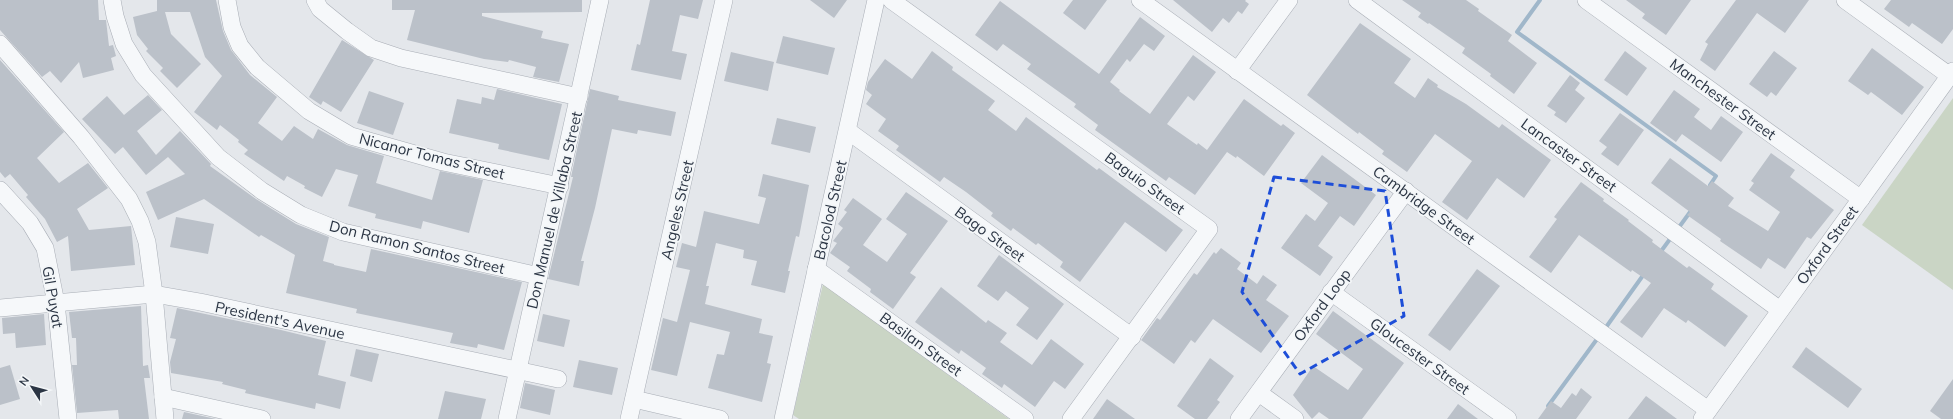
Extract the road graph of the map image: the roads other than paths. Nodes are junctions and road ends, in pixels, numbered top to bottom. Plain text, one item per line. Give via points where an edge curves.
1 (112, 0) edge
2 (227, 0) edge
3 (315, 0) edge
4 (600, 0) edge
5 (724, 0) edge
6 (876, 0) edge
7 (892, 0) edge
8 (1140, 0) edge
9 (1289, 0) edge
10 (1357, 0) edge
11 (1586, 0) edge
12 (1845, 0) edge
13 (0, 44) edge
14 (1237, 71) junction
15 (1952, 73) edge
16 (579, 97) junction
17 (848, 131) junction
18 (560, 186) junction
19 (0, 190) edge
20 (1406, 191) junction
21 (1861, 199) junction
22 (816, 269) junction
23 (539, 276) junction
24 (1332, 292) junction
25 (154, 294) junction
26 (56, 303) junction
27 (0, 308) edge
28 (1780, 310) junction
29 (1132, 337) junction
30 (518, 370) junction
31 (558, 379) dead end
32 (1259, 392) junction
33 (164, 397) junction
34 (634, 399) junction
35 (1705, 415) edge
36 (65, 418) edge
37 (165, 419) edge
38 (262, 419) edge
39 (507, 419) edge
40 (629, 419) edge
41 (720, 419) edge
42 (783, 419) edge
43 (1025, 419) edge
44 (1071, 419) edge
45 (1239, 419) edge
46 (1295, 419) edge
47 (1508, 419) edge

1 - 23 street, Don Ramon Santos Street via 114,16 124,44 143,75 218,157 262,191 301,215 343,232
2 - 18 street, Nicanor Tomas Street via 232,27 240,46 257,67 308,111 351,136 443,162
3 - 16 street via 320,10 371,48 401,58
4 - 16 street, Don Manuel de Villaba Street
5 - 34 street, Angeles Street
6 - 17 street, Bacolod Street
7 - 29 street, Baguio Street via 1209,229
8 - 14 street, Cambridge Street
9 - 14 street
10 - 28 street, Lancaster Street
11 - 21 street, Manchester Street
12 - 15 street
13 - 25 street via 81,137 129,199 147,242
14 - 20 street, Cambridge Street
15 - 21 street, Oxford Street
16 - 18 street, Don Manuel de Villaba Street
17 - 22 street, Bacolod Street
17 - 29 street, Bago Street
18 - 23 street, Don Manuel de Villaba Street
19 - 26 street, Gil Puyat via 30,223 45,248
20 - 24 street, Oxford Loop
20 - 35 street, Cambridge Street
21 - 28 street, Oxford Street
22 - 42 street, Bacolod Street
22 - 43 street, Basilan Street
23 - 30 street, Don Manuel de Villaba Street
24 - 32 street, Oxford Loop
24 - 47 street, Gloucester Street
25 - 26 street, President's Avenue
25 - 30 street, President's Avenue
25 - 33 street
26 - 27 street, President's Avenue
26 - 36 street, Gil Puyat
28 - 35 street, Oxford Street
29 - 44 street, Baguio Street
30 - 31 street, President's Avenue
30 - 39 street, Don Manuel de Villaba Street
32 - 45 street, Oxford Loop
32 - 46 street
33 - 37 street
33 - 38 street
34 - 40 street, Angeles Street
34 - 41 street

